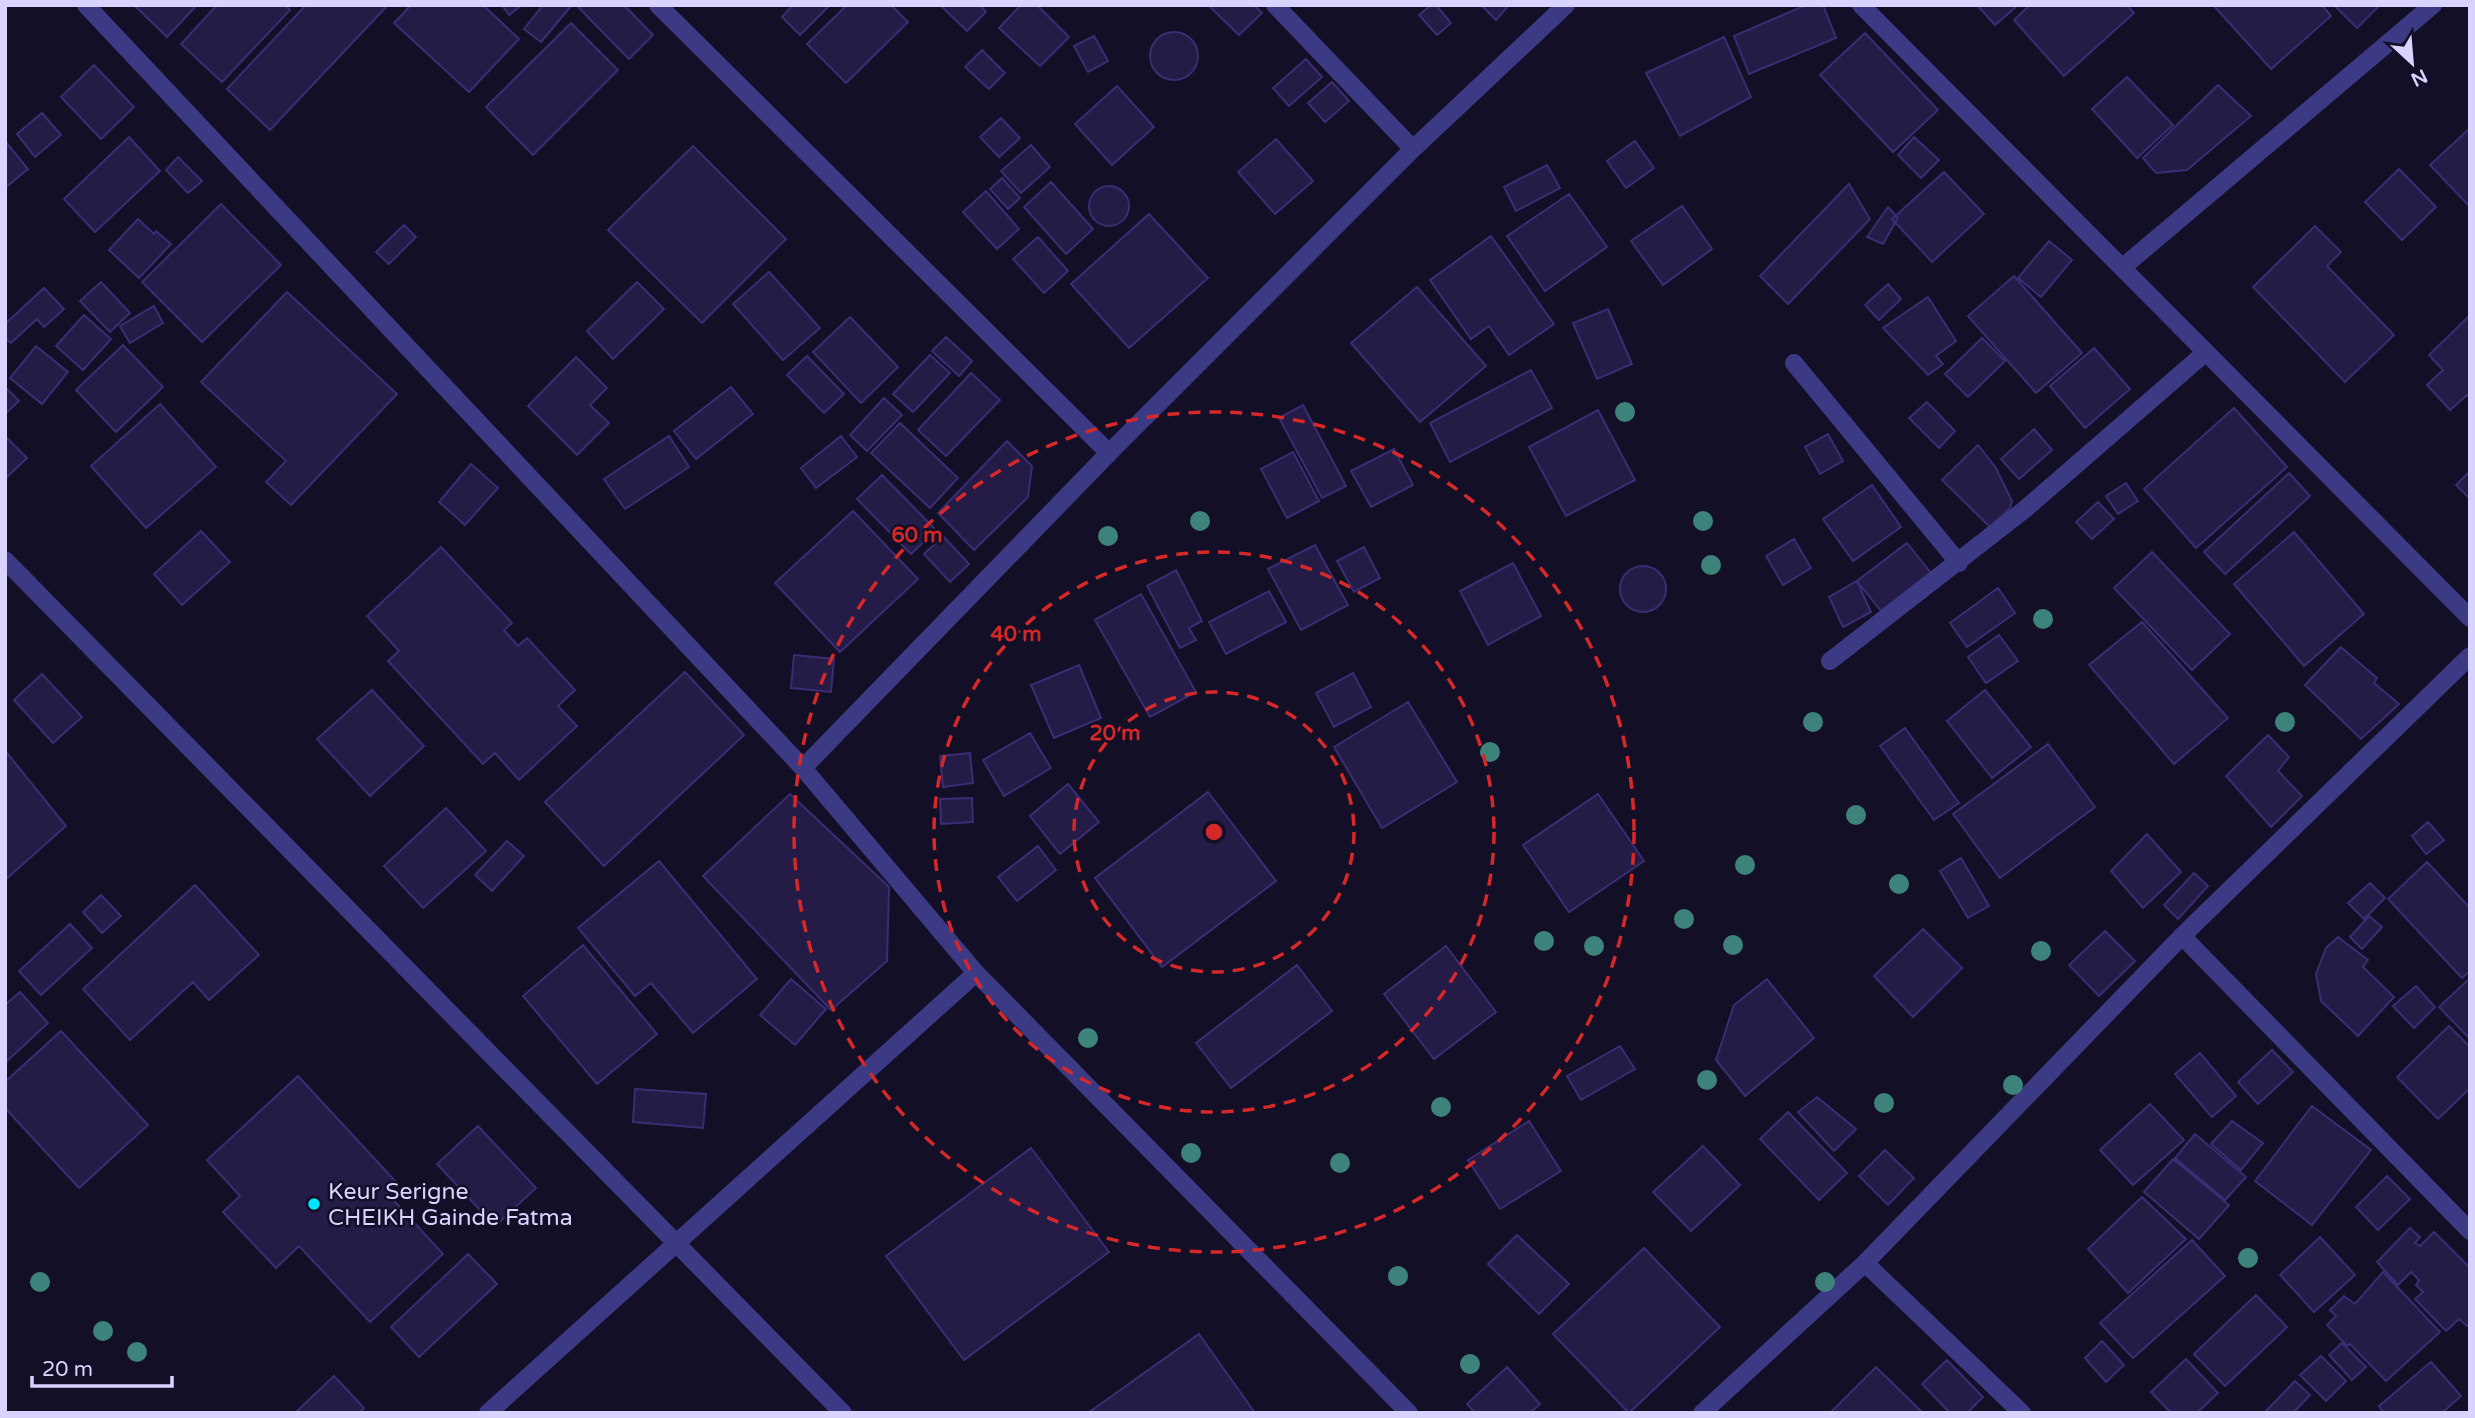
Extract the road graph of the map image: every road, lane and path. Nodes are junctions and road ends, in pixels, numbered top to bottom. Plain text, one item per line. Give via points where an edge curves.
1 (86, 5) edge
2 (658, 5) edge
3 (1275, 5) edge
4 (1566, 5) edge
5 (1861, 5) edge
6 (2433, 5) edge
7 (1413, 149) junction
8 (2123, 267) junction
9 (2206, 352) junction
10 (1794, 363) dead end
11 (1109, 453) junction
12 (5, 560) edge
13 (1959, 562) junction
14 (2470, 618) edge
15 (2470, 656) edge
16 (1830, 661) dead end
17 (803, 768) junction
18 (2182, 936) junction
19 (976, 973) junction
20 (2470, 1231) edge
21 (676, 1242) junction
22 (1865, 1263) junction
23 (488, 1413) edge
24 (843, 1413) edge
25 (1409, 1413) edge
26 (1702, 1413) edge
27 (2022, 1413) edge

1 - 17 street
2 - 11 street
3 - 7 street
4 - 7 street
5 - 8 street
6 - 8 street
7 - 11 street
8 - 9 street
9 - 13 street
9 - 14 street
10 - 13 street
11 - 17 street
12 - 21 street
13 - 16 street
15 - 18 street
17 - 19 street
18 - 20 street
18 - 22 street
19 - 21 street
19 - 25 street
21 - 23 street
21 - 24 street
22 - 26 street
22 - 27 street

